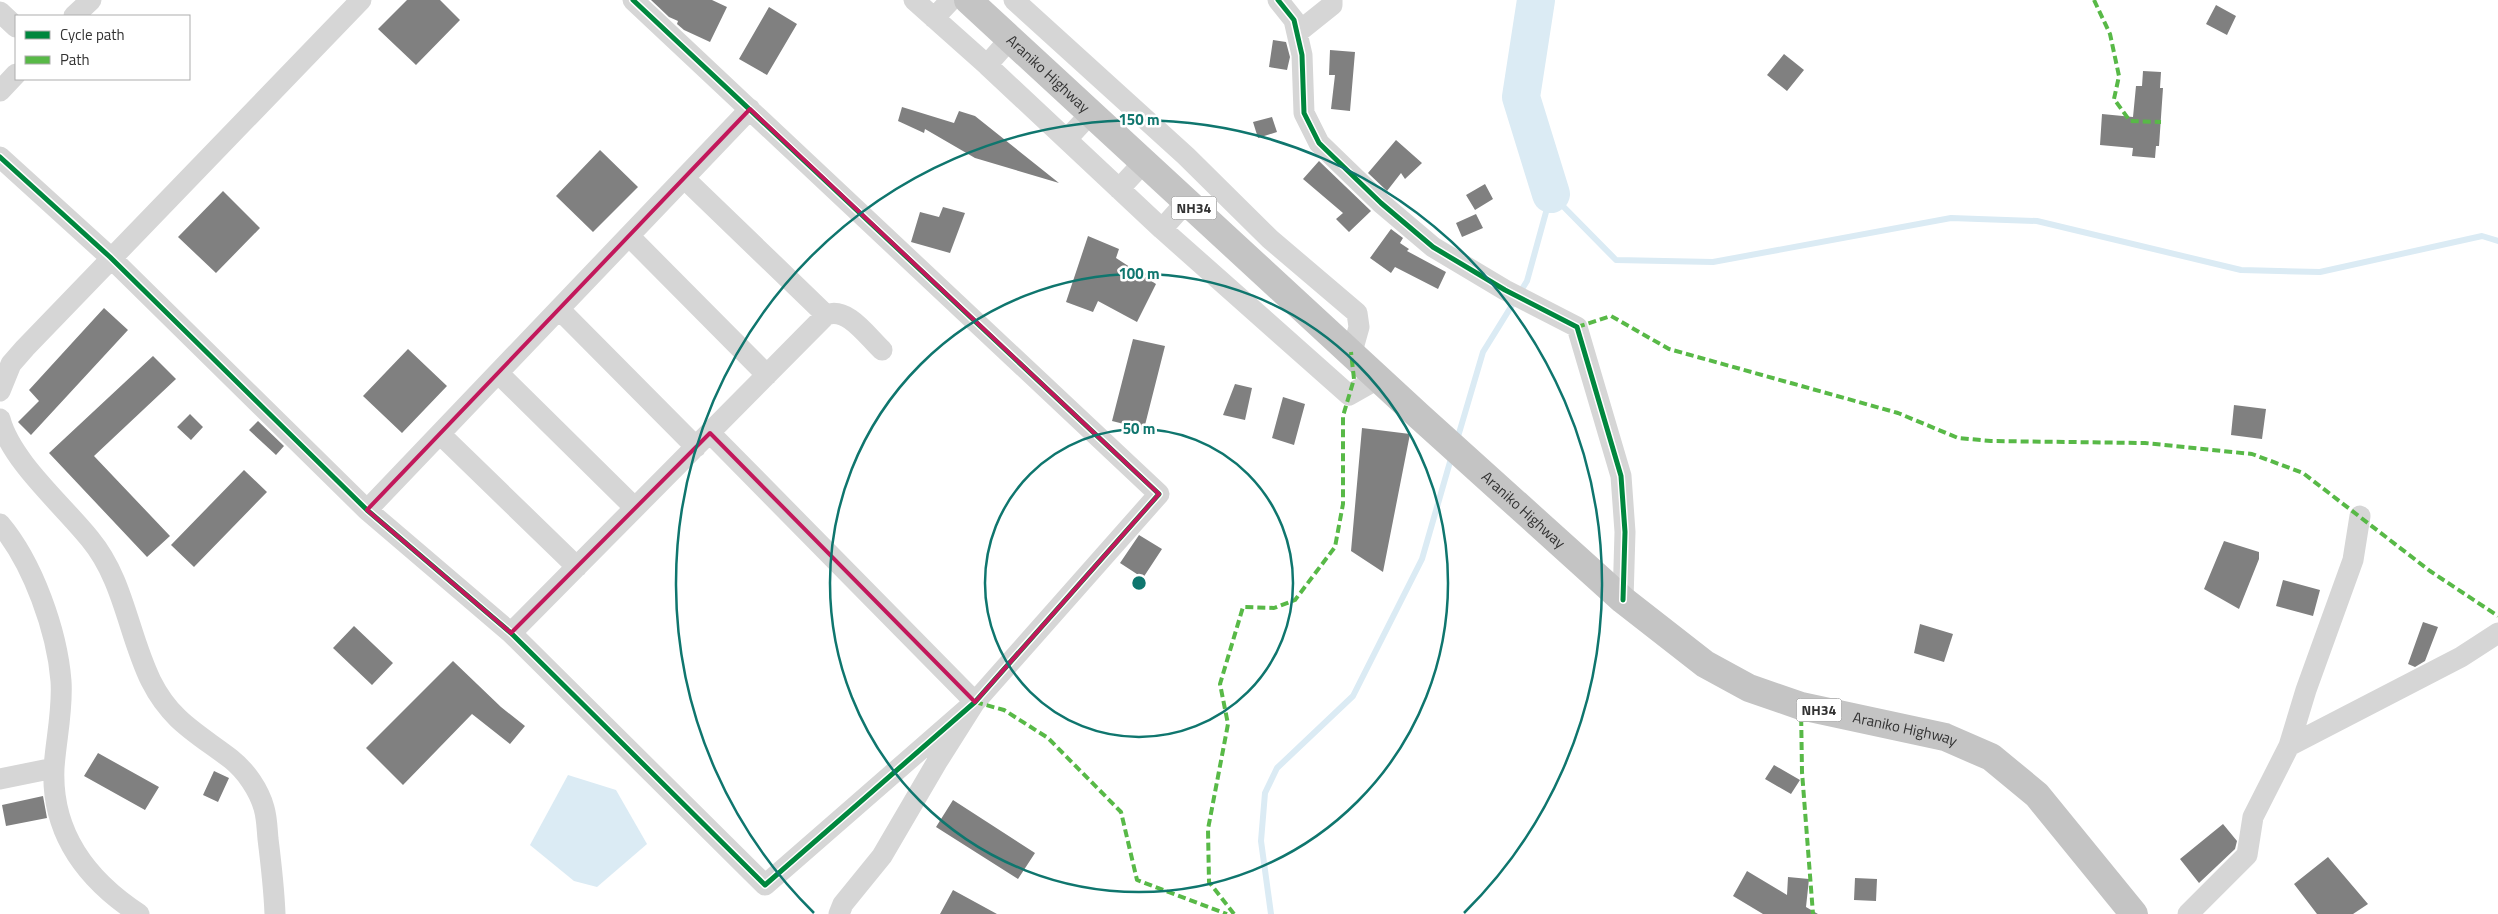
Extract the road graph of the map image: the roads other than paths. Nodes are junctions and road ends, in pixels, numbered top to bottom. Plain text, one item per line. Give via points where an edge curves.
1 (90, 0) edge
2 (361, 0) edge
3 (633, 0) edge
4 (914, 0) edge
5 (951, 0) edge
6 (968, 0) edge
7 (1014, 0) edge
8 (1278, 0) edge
9 (1332, 0) edge
10 (0, 12) edge
11 (75, 15) edge
12 (934, 18) junction
13 (15, 26) edge
14 (1051, 33) junction
15 (1297, 33) junction
16 (1010, 39) junction
17 (987, 65) junction
18 (1039, 65) junction
19 (15, 75) edge
20 (0, 91) edge
21 (750, 109) junction
22 (1091, 113) junction
23 (1067, 139) junction
24 (0, 157) edge
25 (1144, 162) junction
26 (684, 178) junction
27 (1120, 189) junction
28 (1187, 201) junction
29 (1162, 229) junction
30 (629, 236) junction
31 (110, 258) junction
32 (559, 309) junction
33 (826, 315) junction
34 (1319, 323) junction
35 (1297, 349) junction
36 (882, 350) dead end
37 (1352, 352) junction
38 (498, 373) junction
39 (767, 375) junction
40 (1379, 378) junction
41 (0, 391) edge
42 (0, 419) edge
43 (440, 434) junction
44 (703, 440) junction
45 (635, 508) junction
46 (367, 510) junction
47 (2360, 516) dead end
48 (0, 524) edge
49 (577, 567) junction
50 (1623, 600) junction
51 (511, 633) junction
52 (2498, 633) edge
53 (976, 702) junction
54 (2289, 746) junction
55 (54, 768) junction
56 (0, 779) edge
57 (139, 914) edge
58 (274, 914) edge
59 (839, 914) edge
60 (2134, 914) edge
61 (2188, 914) edge

1 - 11 street
2 - 31 street
3 - 21 street
4 - 12 street
5 - 12 street
6 - 16 highway, Araniko Highway / NH34
7 - 14 street
8 - 15 street via 1294,20
9 - 15 street via 1332,5
10 - 13 street
12 - 17 street
14 - 18 street
14 - 37 street via 1186,156 1270,239 1357,313 1359,327
15 - 50 street via 1302,55 1304,113 1319,143 1433,247 1577,328 1621,476 1625,532
16 - 17 street
16 - 18 highway, Araniko Highway / NH34
17 - 23 street
18 - 22 highway, Araniko Highway / NH34
19 - 20 street
21 - 26 street
21 - 53 street via 1159,494
22 - 23 street
22 - 25 highway, Araniko Highway / NH34
23 - 27 street
24 - 31 street
25 - 27 street
25 - 28 highway, Araniko Highway / NH34
26 - 30 street
26 - 33 street
27 - 29 street
28 - 29 street
28 - 34 highway, Araniko Highway / NH34
29 - 35 street
30 - 32 street
30 - 39 street
31 - 41 street via 11,364
31 - 46 street
32 - 38 street
32 - 44 street
33 - 36 street via 834,312 844,314
33 - 39 street
34 - 35 street
34 - 37 highway, Araniko Highway / NH34
35 - 40 street via 1349,395
37 - 40 highway, Araniko Highway / NH34
38 - 43 street
38 - 45 street
39 - 44 street
40 - 50 highway, Araniko Highway / NH34
42 - 58 street via 16,452 108,564 151,681 167,705 185,728 245,772 256,790 265,809
43 - 46 street
43 - 49 street
44 - 45 street
44 - 53 street
45 - 49 street
46 - 51 street
47 - 54 street via 2353,560
48 - 55 street via 23,560 44,606 56,648 61,705
49 - 51 street
50 - 60 highway, Araniko Highway / NH34 via 1705,664 1749,688 1801,706 1946,737 1990,757 2037,795
51 - 53 street via 765,885
52 - 54 street via 2461,657
53 - 59 street via 882,856 843,904
54 - 61 street via 2253,817 2247,855
55 - 56 street
55 - 57 street via 55,796 75,854 98,883

